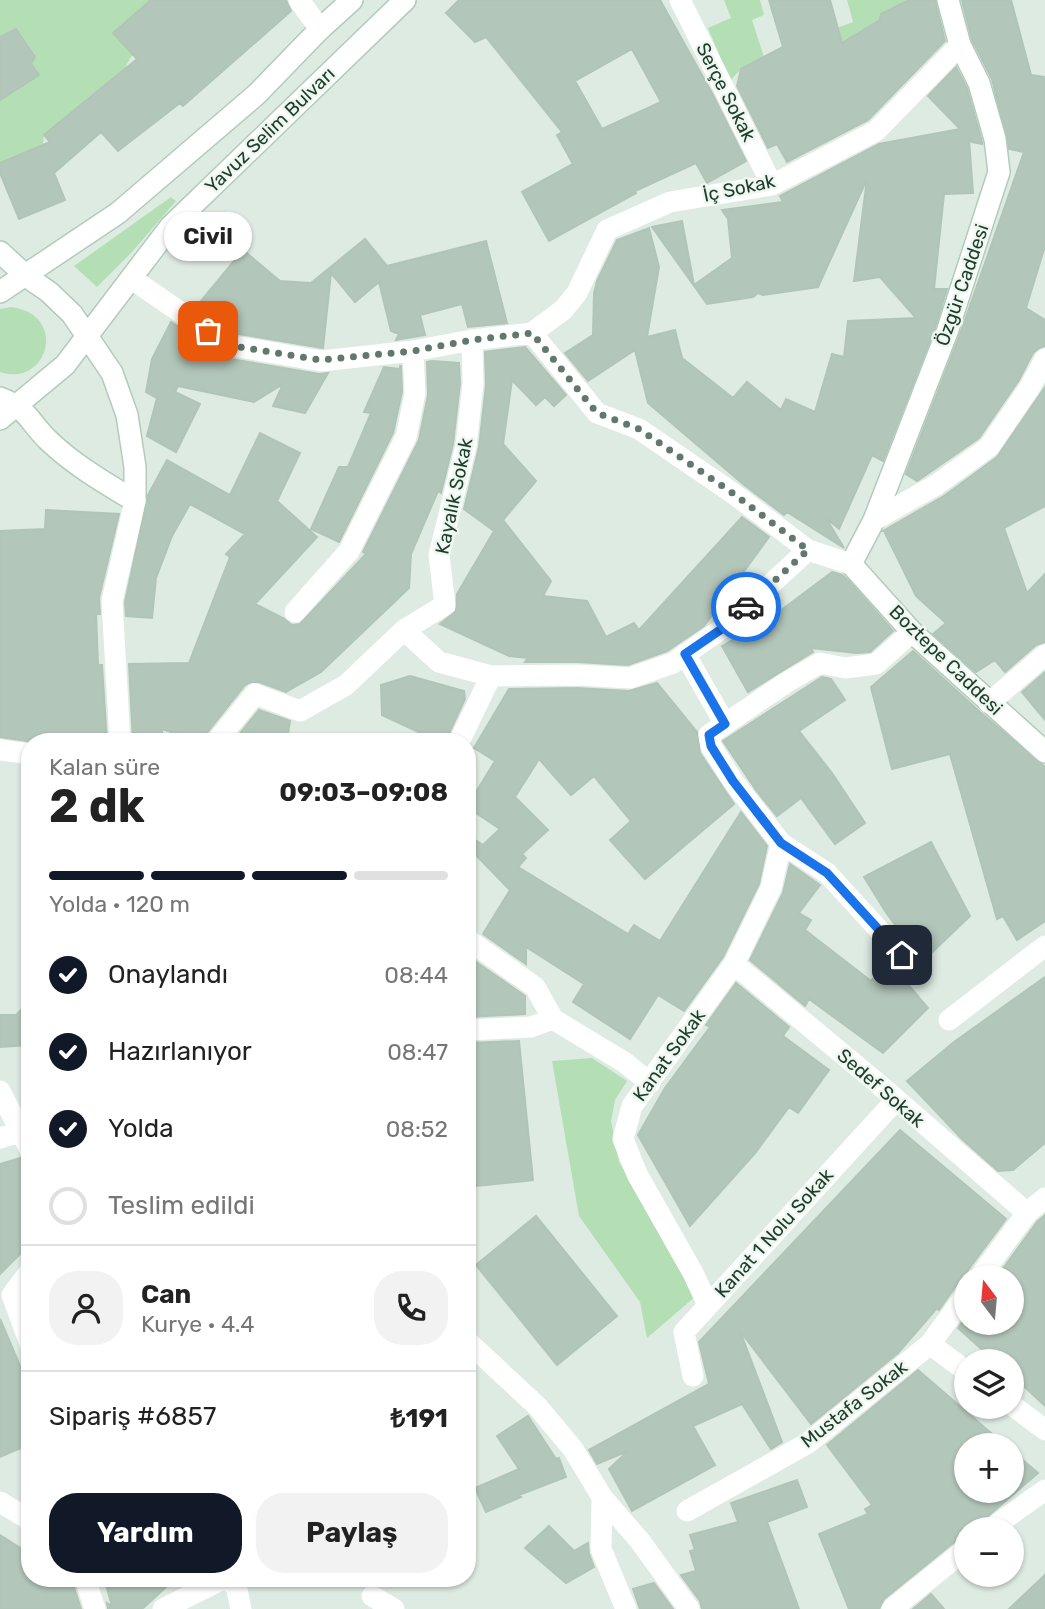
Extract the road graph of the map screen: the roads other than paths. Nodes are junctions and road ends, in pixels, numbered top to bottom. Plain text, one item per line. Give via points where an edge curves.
1 (299, 0) edge
2 (352, 0) edge
3 (405, 0) edge
4 (680, 0) edge
5 (948, 0) edge
6 (320, 29) junction
7 (960, 46) junction
8 (772, 185) junction
9 (0, 252) edge
10 (26, 276) junction
11 (132, 279) junction
12 (0, 292) edge
13 (532, 333) junction
14 (85, 336) junction
15 (472, 340) junction
16 (413, 351) junction
17 (1045, 359) edge
18 (9, 402) edge
19 (0, 419) edge
20 (135, 501) junction
21 (874, 520) junction
22 (808, 550) junction
23 (851, 564) junction
24 (295, 612) dead end
25 (404, 630) junction
26 (912, 632) junction
27 (685, 654) junction
28 (1045, 655) edge
29 (491, 676) junction
30 (989, 703) junction
31 (725, 724) junction
32 (119, 733) edge
33 (223, 733) edge
34 (463, 733) edge
35 (0, 750) edge
36 (1045, 752) edge
37 (21, 753) edge
38 (781, 843) junction
39 (476, 945) edge
40 (1045, 946) edge
41 (902, 955) dead end
42 (734, 964) junction
43 (553, 1019) junction
44 (949, 1020) dead end
45 (476, 1030) edge
46 (650, 1083) junction
47 (0, 1091) edge
48 (895, 1100) junction
49 (21, 1124) edge
50 (21, 1135) edge
51 (0, 1138) edge
52 (1045, 1198) edge
53 (1027, 1213) junction
54 (989, 1265) edge
55 (21, 1282) edge
56 (6, 1300) edge
57 (708, 1305) junction
58 (954, 1311) edge
59 (21, 1328) edge
60 (930, 1344) junction
61 (476, 1349) edge
62 (954, 1362) edge
63 (693, 1376) dead end
64 (1024, 1414) edge
65 (1045, 1430) edge
66 (1045, 1490) edge
67 (602, 1497) junction
68 (0, 1502) edge
69 (687, 1511) dead end
70 (21, 1515) edge
71 (1007, 1517) edge
72 (954, 1559) edge
73 (88, 1587) edge
74 (207, 1587) edge
75 (236, 1587) edge
76 (372, 1596) dead end
77 (95, 1609) edge
78 (163, 1609) edge
79 (241, 1609) edge
80 (394, 1609) edge
81 (626, 1609) edge
82 (689, 1609) edge
83 (892, 1609) edge

1 - 6 street
2 - 6 street, Yavuz Selim Bulvarı
3 - 11 street, Yavuz Selim Bulvarı via 170,227
4 - 8 street, Serçe Sokak
5 - 7 street, Özgür Caddesi
6 - 10 street, Yavuz Selim Bulvarı via 257,94 118,213
7 - 8 street, İç Sokak via 876,131
7 - 21 street, Özgür Caddesi via 979,83 999,173 947,332
8 - 13 street, İç Sokak via 670,202 607,230 577,293
9 - 10 street
10 - 12 street, Yavuz Selim Bulvarı
10 - 14 street via 72,314
11 - 14 street, Yavuz Selim Bulvarı
11 - 16 street via 228,345 321,360
13 - 15 street
13 - 22 street via 597,413 639,429
14 - 18 street, Yavuz Selim Bulvarı via 65,365
14 - 20 street via 112,373 127,415
15 - 16 street
15 - 25 street, Kayalık Sokak via 466,446 439,555 445,605
16 - 24 street via 415,393 406,437 349,551
17 - 21 street via 989,447 936,485
18 - 19 street, Yavuz Selim Bulvarı
18 - 20 street via 49,441
20 - 32 street via 112,601
21 - 23 street, Özgür Caddesi
22 - 23 street
22 - 27 street via 723,628
23 - 26 street, Boztepe Caddesi
25 - 29 street via 439,662
25 - 33 street via 346,685 300,711 255,694
26 - 30 street, Boztepe Caddesi
26 - 31 street via 876,664 845,667 820,663
27 - 29 street via 673,663 629,678
27 - 31 street
28 - 30 street
29 - 34 street
30 - 36 street, Boztepe Caddesi
31 - 38 street via 709,735 711,746
35 - 37 street
38 - 41 street via 827,873
38 - 42 street, Kanat Sokak via 771,888
39 - 43 street via 535,987
40 - 44 street
42 - 46 street, Kanat Sokak
42 - 48 street, Sedef Sokak
43 - 45 street via 531,1027
43 - 46 street
46 - 57 street, Kanat Sokak via 632,1107 623,1139
47 - 49 street
48 - 53 street, Sedef Sokak
48 - 57 street, Kanat 1 Nolu Sokak
50 - 51 street
52 - 53 street
53 - 54 street
55 - 56 street
56 - 59 street
57 - 63 street, Kanat 1 Nolu Sokak via 684,1332
58 - 60 street, Mustafa Sokak
60 - 62 street
60 - 69 street, Mustafa Sokak via 808,1443
61 - 67 street via 537,1406 573,1449
64 - 65 street
66 - 71 street
67 - 81 street via 601,1549
67 - 82 street
68 - 70 street
72 - 83 street
73 - 77 street
74 - 78 street
75 - 79 street
76 - 80 street

